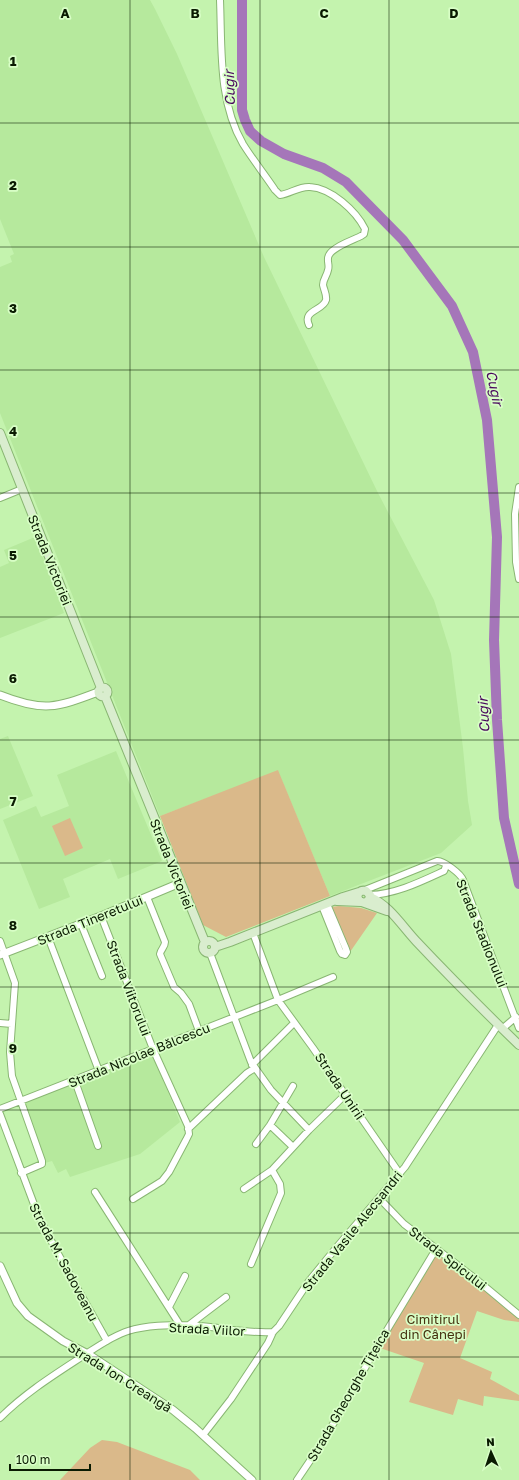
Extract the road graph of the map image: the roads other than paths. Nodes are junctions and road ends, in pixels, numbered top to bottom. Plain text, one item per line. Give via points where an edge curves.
1 (220, 0) edge
2 (309, 325) dead end
3 (0, 433) edge
4 (519, 487) edge
5 (22, 489) junction
6 (0, 498) edge
7 (519, 579) edge
8 (101, 692) junction
9 (0, 695) edge
10 (446, 866) junction
11 (180, 884) junction
12 (147, 897) junction
13 (365, 897) junction
14 (328, 903) junction
15 (101, 916) junction
16 (81, 924) junction
17 (253, 933) junction
18 (48, 937) junction
19 (0, 941) edge
20 (212, 950) junction
21 (343, 950) dead end
22 (2, 954) edge
23 (102, 976) dead end
24 (333, 977) dead end
25 (278, 1000) junction
26 (234, 1017) junction
27 (516, 1017) junction
28 (0, 1023) edge
29 (294, 1023) junction
30 (12, 1024) junction
31 (500, 1027) junction
32 (519, 1028) edge
33 (199, 1031) junction
34 (519, 1045) edge
35 (153, 1049) junction
36 (254, 1066) junction
37 (99, 1071) junction
38 (75, 1081) junction
39 (293, 1086) dead end
40 (346, 1094) junction
41 (20, 1101) junction
42 (283, 1103) junction
43 (0, 1109) edge
44 (0, 1114) edge
45 (270, 1125) junction
46 (188, 1128) junction
47 (309, 1130) junction
48 (256, 1144) dead end
49 (98, 1146) dead end
50 (293, 1147) junction
51 (272, 1170) junction
52 (22, 1173) junction
53 (400, 1174) junction
54 (244, 1189) dead end
55 (95, 1192) dead end
56 (379, 1198) junction
57 (133, 1199) dead end
58 (436, 1249) junction
59 (251, 1264) dead end
60 (0, 1266) edge
61 (185, 1276) dead end
62 (226, 1297) dead end
63 (169, 1306) junction
64 (519, 1315) edge
65 (189, 1325) junction
66 (180, 1326) junction
67 (273, 1332) junction
68 (107, 1341) junction
69 (88, 1354) junction
70 (0, 1418) edge
71 (203, 1435) junction
72 (252, 1480) edge
73 (297, 1480) edge

1 - 2 street via 224,84 227,102 243,144 274,190 280,194 287,194 302,187 324,190 335,196 351,211 365,229 364,234 333,250 329,255 328,272 323,283 325,303 308,316
3 - 5 main road, Strada Victoriei
4 - 7 street via 515,514
5 - 6 street
5 - 8 main road, Strada Victoriei
8 - 9 street via 60,705 44,707 23,704
8 - 11 main road, Strada Victoriei
10 - 13 street, Strada Stadionului via 444,871 397,891
10 - 13 street via 441,860 437,861
10 - 27 street, Strada Stadionului via 458,873 463,880
11 - 12 street, Strada Tineretului
11 - 20 main road, Strada Victoriei via 205,942 212,941
12 - 15 street, Strada Tineretului
12 - 33 street via 166,942 160,954 174,987 189,1004
13 - 14 main road, Strada Stadionului
13 - 31 main road via 389,912
14 - 17 main road, Strada Stadionului
14 - 21 street
15 - 16 street, Strada Tineretului
15 - 35 street, Strada Viitorului
16 - 18 street, Strada Tineretului
16 - 23 street
17 - 20 main road, Strada Stadionului
17 - 25 street, Strada Unirii
18 - 22 street, Strada Tineretului
18 - 37 street
19 - 22 street
20 - 26 street
22 - 30 street via 15,983
24 - 25 street, Strada Nicolae Bălcescu
25 - 26 street, Strada Nicolae Bălcescu
25 - 29 street, Strada Unirii
26 - 33 street, Strada Nicolae Bălcescu
26 - 36 street
27 - 31 street
27 - 32 street, Strada Stadionului
28 - 30 street
29 - 36 street
29 - 40 street, Strada Unirii
30 - 41 street via 11,1069
31 - 34 main road
31 - 53 street, Strada Vasile Alecsandri
33 - 35 street, Strada Nicolae Bălcescu
35 - 37 street, Strada Nicolae Bălcescu
35 - 46 street, Strada Viitorului
36 - 42 street
36 - 46 street
37 - 38 street, Strada Nicolae Bălcescu
38 - 41 street, Strada Nicolae Bălcescu
38 - 49 street
39 - 42 street
40 - 47 street
40 - 53 street, Strada Unirii
41 - 43 street, Strada Nicolae Bălcescu
41 - 52 street via 42,1161 42,1164
42 - 45 street
42 - 47 street
44 - 52 street, Strada M. Sadoveanu
45 - 48 street
45 - 50 street
46 - 57 street via 189,1134 162,1182
47 - 50 street
50 - 51 street
51 - 54 street
51 - 59 street via 280,1184 281,1193
52 - 68 street, Strada M. Sadoveanu via 46,1232
53 - 56 street, Strada Vasile Alecsandri
55 - 63 street
56 - 58 street, Strada Spicului via 404,1224
56 - 67 street, Strada Vasile Alecsandri via 314,1276
58 - 64 street, Strada Spicului
58 - 73 street, Strada Gheorghe Țițeica via 324,1440
60 - 69 street, Strada Ion Creangă via 17,1303 28,1316 63,1341
61 - 63 street
62 - 65 street
63 - 66 street
65 - 66 street, Strada Viilor
65 - 67 street, Strada Viilor
66 - 68 street, Strada Viilor via 135,1329
67 - 71 street, Strada Vasile Alecsandri via 268,1344 231,1399
68 - 69 street, Strada Viilor
69 - 70 street, Strada Viilor via 40,1383
69 - 71 street, Strada Ion Creangă via 154,1397
71 - 72 street, Strada Ion Creangă

